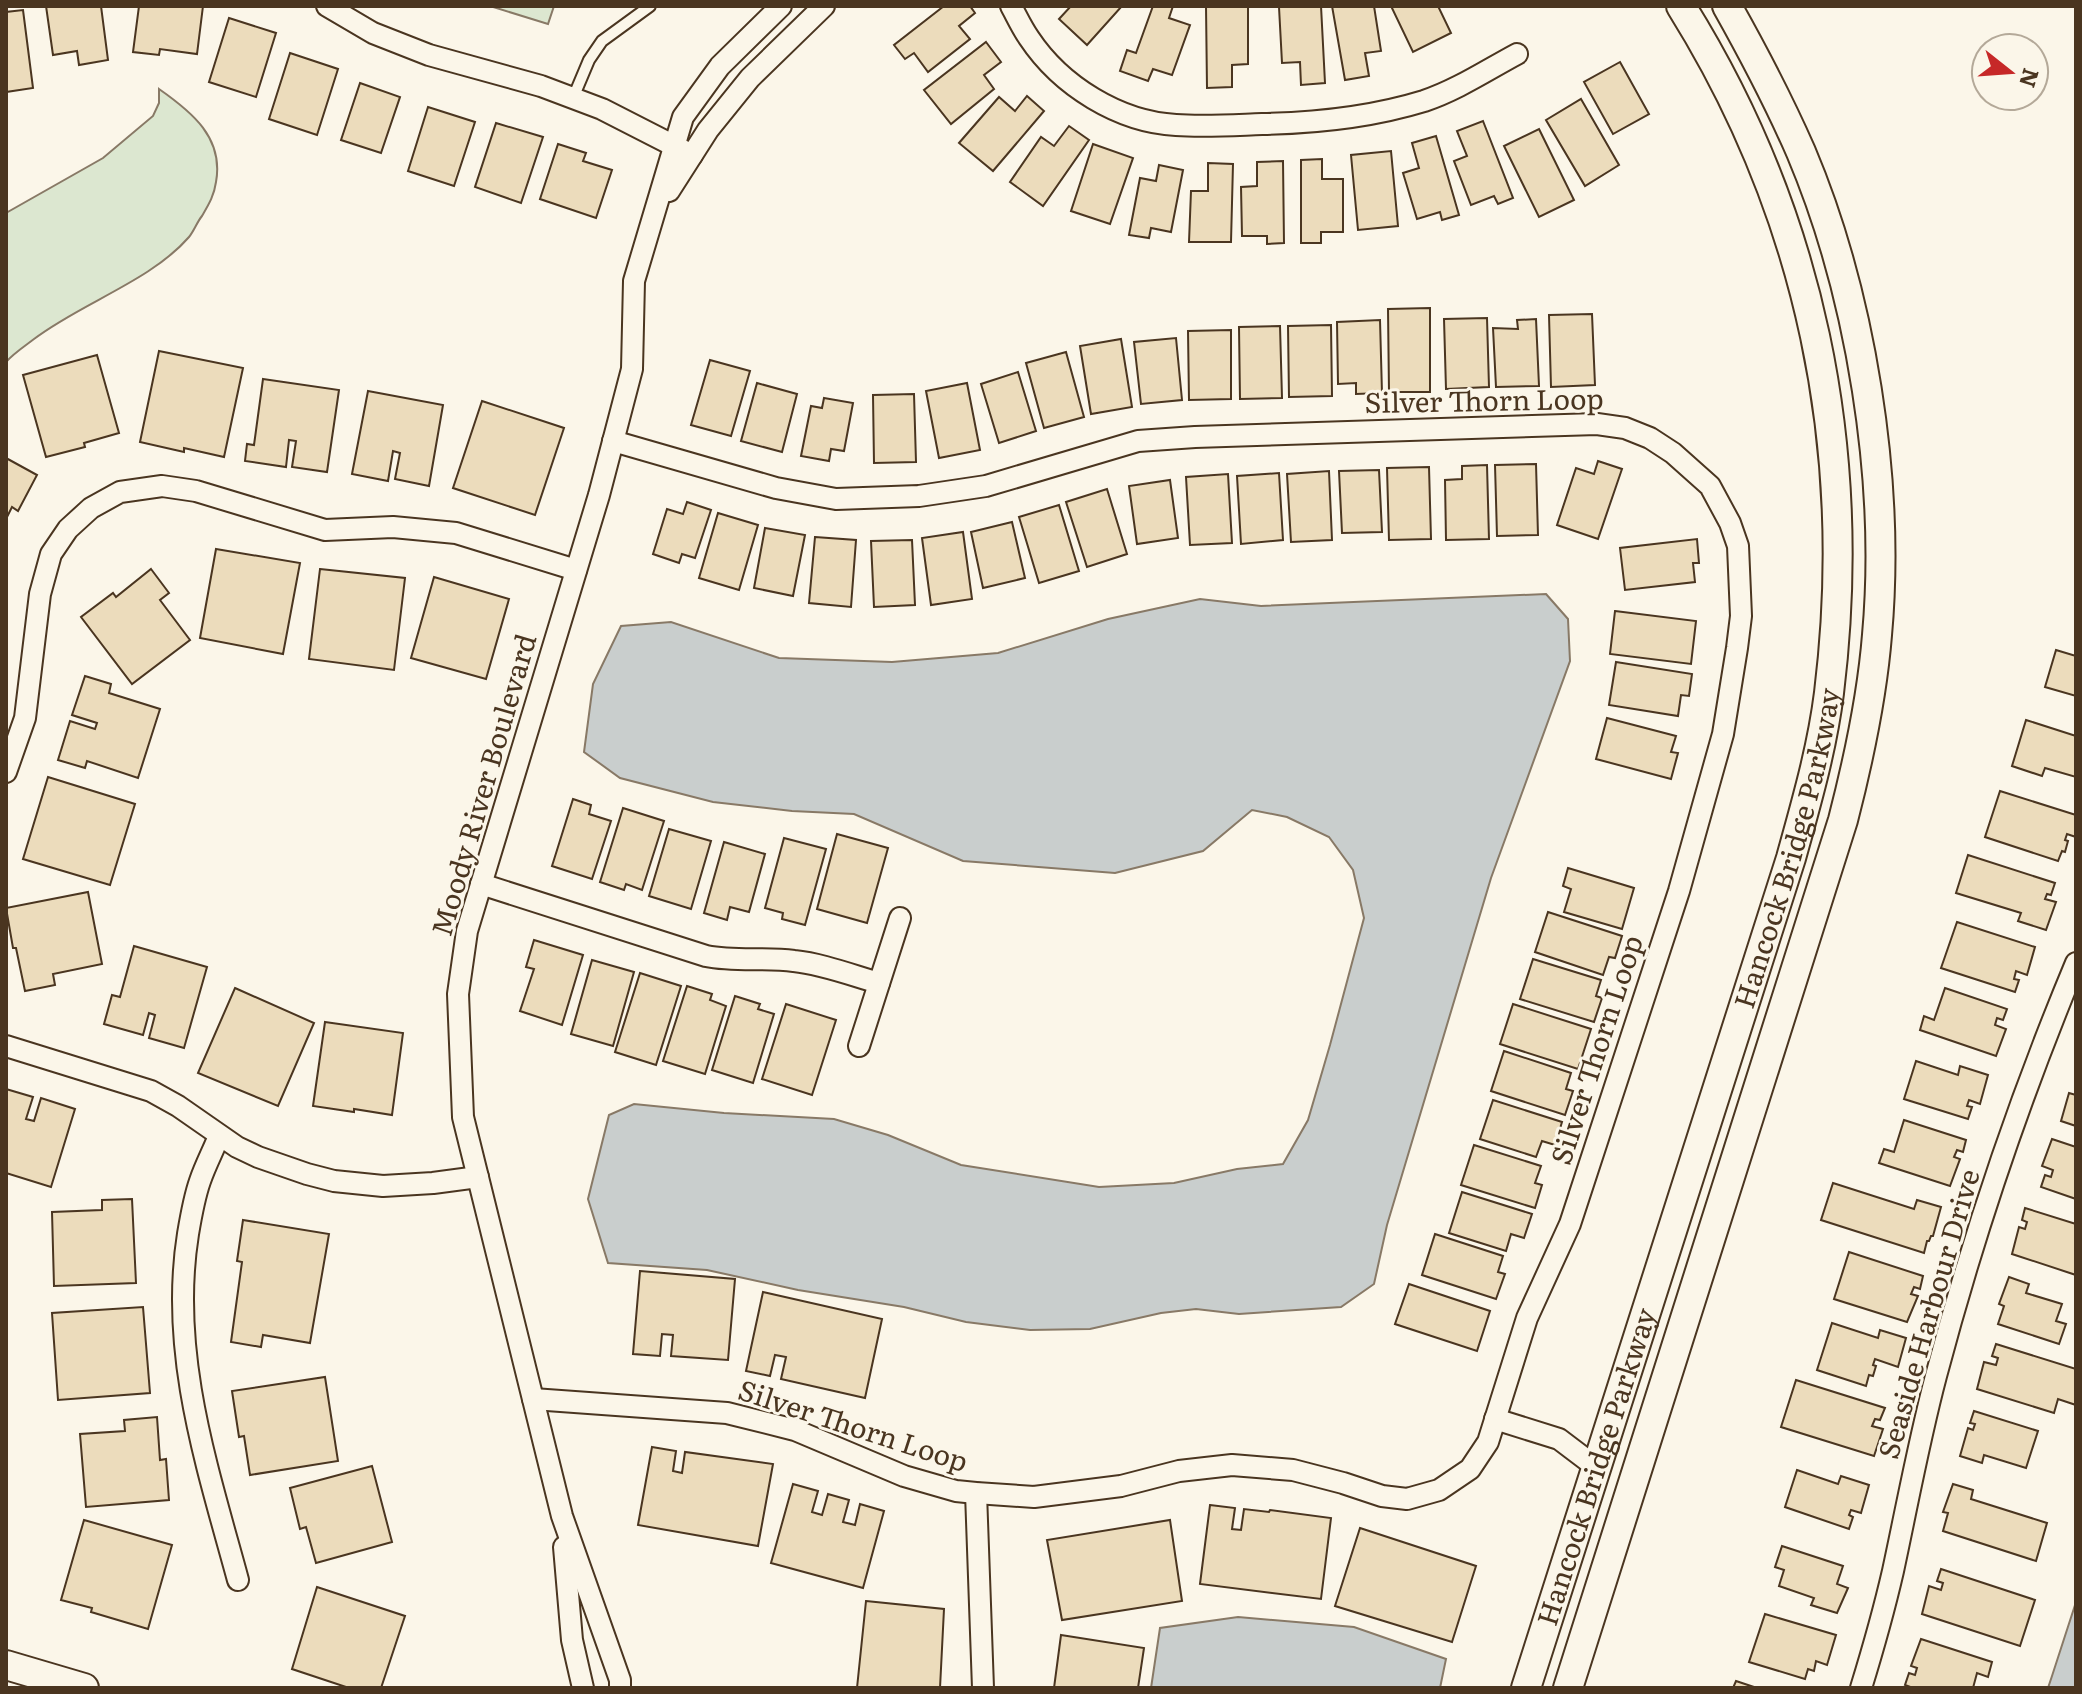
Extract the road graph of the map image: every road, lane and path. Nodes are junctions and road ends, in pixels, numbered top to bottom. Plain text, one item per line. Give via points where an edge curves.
1 (327, 6) edge
2 (650, 6) edge
3 (781, 6) edge
4 (824, 6) edge
5 (1011, 6) edge
6 (1681, 6) edge
7 (1727, 6) edge
8 (1517, 54) dead end
9 (573, 98) junction
10 (683, 151) junction
11 (613, 441) junction
12 (576, 570) junction
13 (6, 772) edge
14 (481, 884) junction
15 (900, 918) dead end
16 (1758, 961) junction
17 (2076, 963) edge
18 (1795, 973) junction
19 (879, 983) junction
20 (6, 1046) edge
21 (859, 1046) dead end
22 (219, 1136) junction
23 (478, 1177) junction
24 (533, 1399) junction
25 (1495, 1419) junction
26 (1596, 1467) junction
27 (976, 1493) junction
28 (562, 1516) junction
29 (238, 1580) dead end
30 (601, 1631) junction
31 (572, 1640) junction
32 (6, 1665) edge
33 (84, 1688) edge
34 (583, 1688) edge
35 (620, 1688) edge
36 (983, 1688) edge
37 (1526, 1688) edge
38 (1568, 1688) edge
39 (1861, 1688) edge

1 - 9 street via 373,33 429,55
2 - 9 lane via 602,41
3 - 10 street, Moody River Boulevard via 720,66 683,117
4 - 10 street, Moody River Boulevard
5 - 8 street via 1040,53 1084,93 1126,114 1175,125 1293,124 1374,113 1425,100
6 - 16 main road, Hancock Bridge Parkway via 1754,143 1799,267 1827,394 1837,480 1837,609 1829,695 1814,777
7 - 18 main road, Hancock Bridge Parkway via 1802,154 1833,244 1868,398 1877,481 1878,633 1869,709 1843,820
9 - 10 street
10 - 11 street, Moody River Boulevard via 653,215 634,281 632,369
11 - 12 street, Moody River Boulevard
11 - 25 street, Silver Thorn Loop via 776,488 836,499 919,496 986,486 1138,441 1597,424 1650,438 1710,486 1738,546 1741,581 1741,616 1723,734 1679,891 1570,1224 1527,1318
12 - 13 street via 456,533 393,527 325,530 196,491 162,486 120,492 91,508 51,554 40,594 25,718
12 - 14 street, Moody River Boulevard
14 - 19 street via 706,956 791,960
14 - 23 street, Moody River Boulevard via 467,931 458,994 463,1117
15 - 19 street
16 - 18 main road
16 - 26 main road, Hancock Bridge Parkway
17 - 39 street, Seaside Harbour Drive via 2011,1133 1956,1304
18 - 38 main road, Hancock Bridge Parkway
19 - 21 street
20 - 22 street via 151,1091
22 - 23 street via 283,1167 334,1181 404,1186
22 - 29 street via 200,1180 184,1258 183,1337 195,1422
23 - 24 street, Moody River Boulevard
24 - 27 street, Silver Thorn Loop via 727,1413 795,1430 904,1476
24 - 28 street, Moody River Boulevard
25 - 26 street via 1559,1439
25 - 27 street, Silver Thorn Loop via 1488,1442 1470,1469 1439,1490 1407,1499 1293,1470 1232,1465 1034,1497
26 - 37 main road, Hancock Bridge Parkway
27 - 36 street
28 - 30 street, Moody River Boulevard
28 - 31 street, Moody River Boulevard
30 - 31 street
30 - 35 street, Moody River Boulevard
31 - 34 street, Moody River Boulevard
32 - 33 main road

